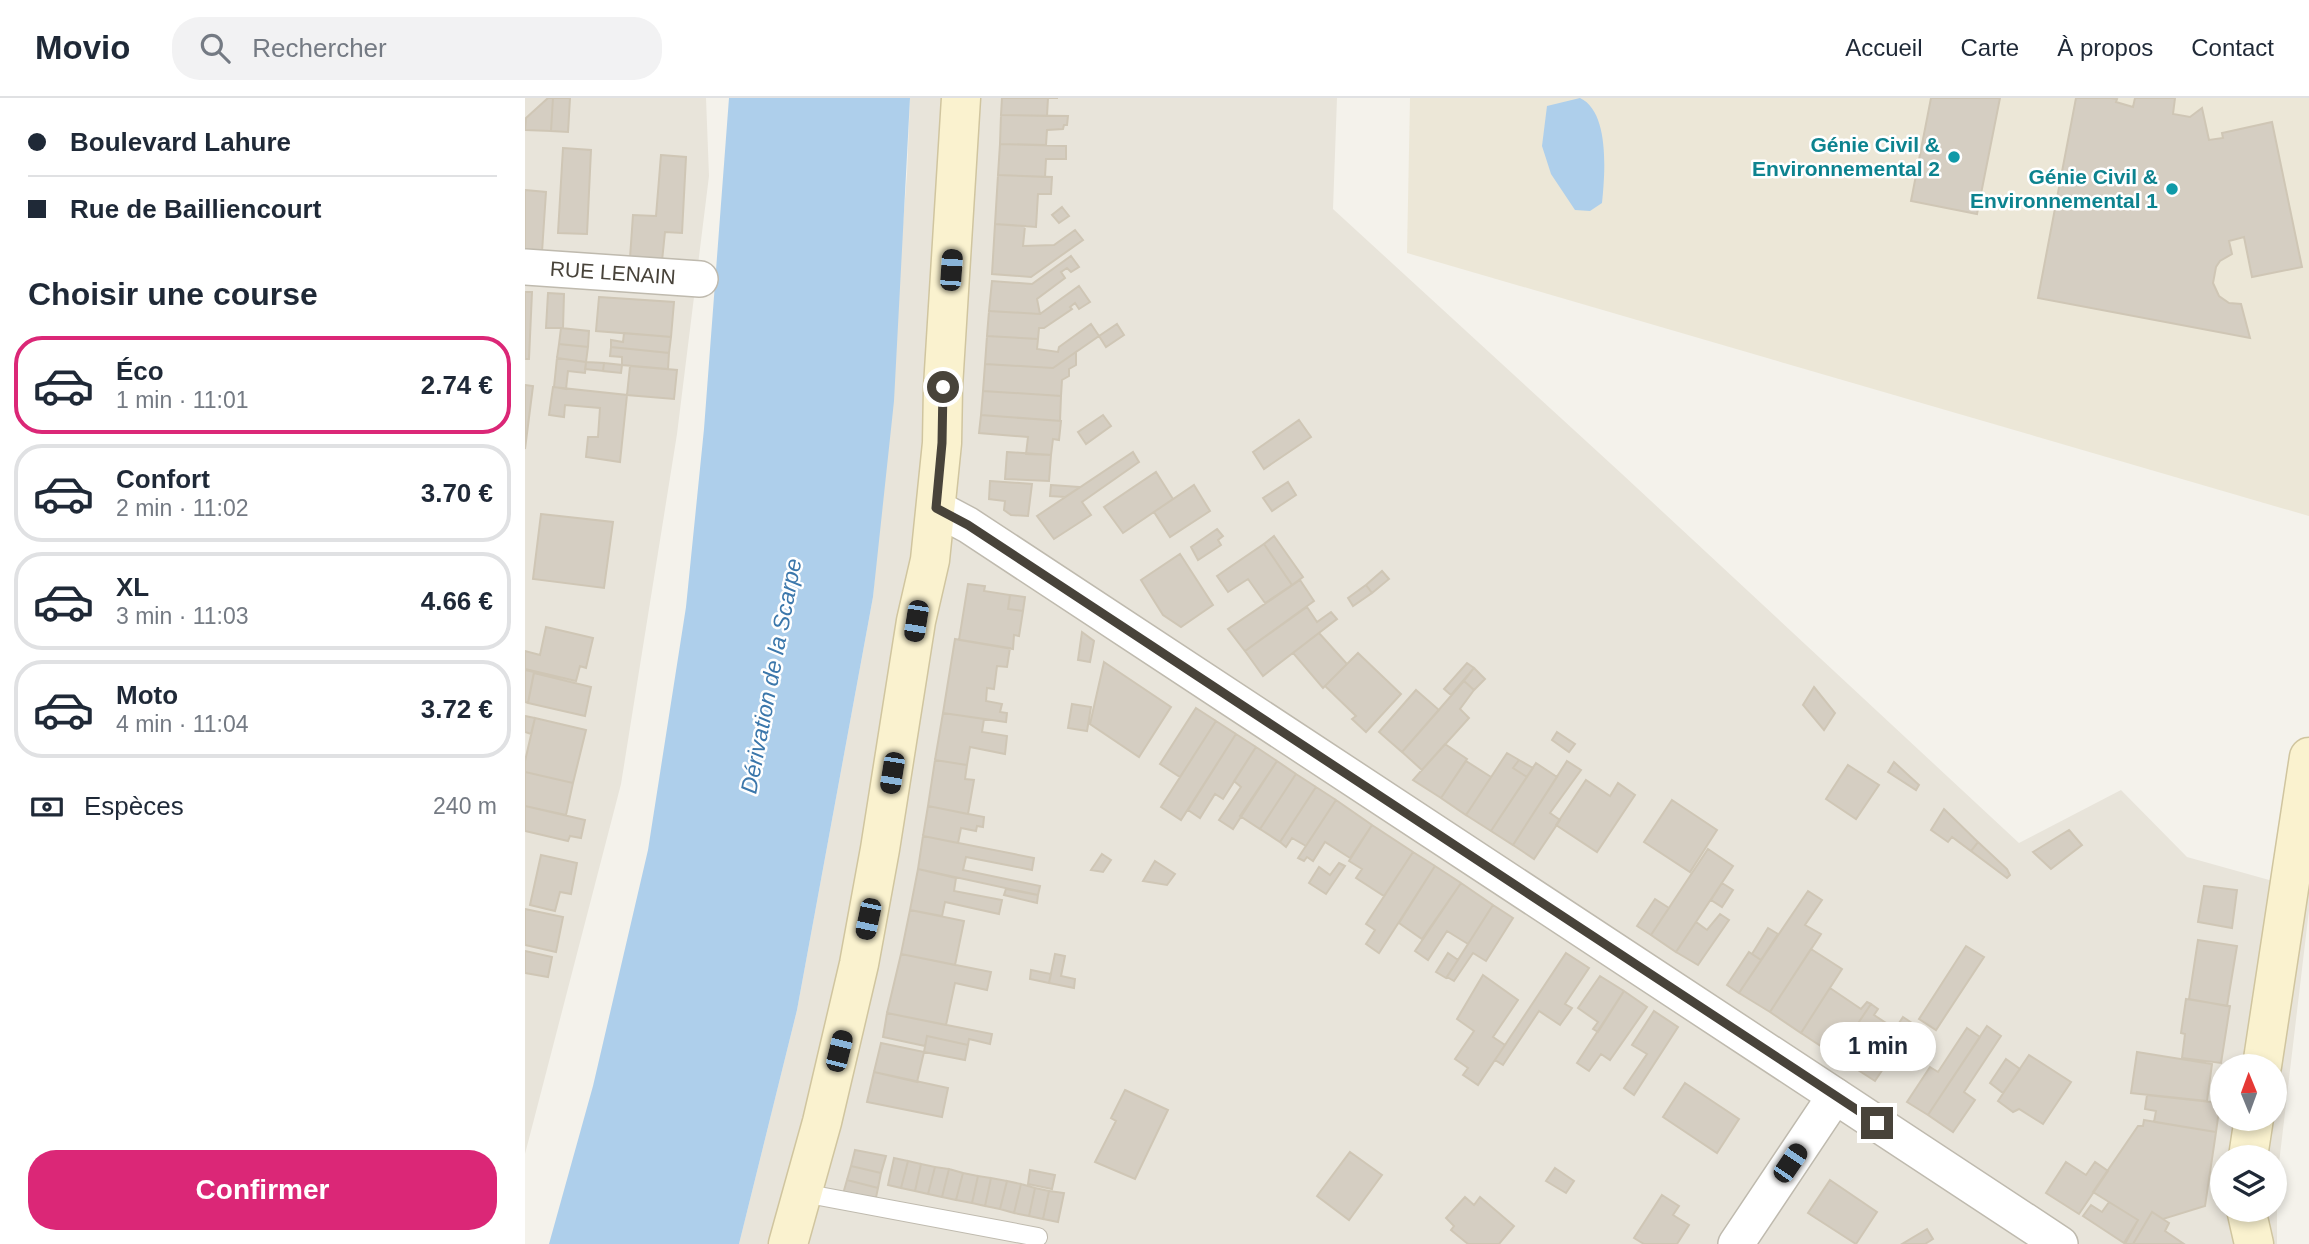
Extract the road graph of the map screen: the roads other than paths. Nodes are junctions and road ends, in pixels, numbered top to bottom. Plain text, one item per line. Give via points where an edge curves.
1 (961, 98) edge
2 (525, 267) edge
3 (700, 279) dead end
4 (936, 508) junction
5 (2309, 757) edge
6 (2264, 1054) edge
7 (1835, 1096) junction
8 (803, 1193) junction
9 (2243, 1222) edge
10 (2248, 1222) edge
11 (1038, 1237) dead end
12 (788, 1244) edge
13 (1736, 1244) edge
14 (2060, 1244) edge
15 (2240, 1244) edge
16 (2254, 1244) edge

1 - 4 main road
2 - 3 street, RUE LENAIN
4 - 7 street
4 - 8 main road via 868,919
5 - 6 main road
7 - 13 street
7 - 14 street
8 - 11 lane
8 - 12 main road
9 - 15 main road
10 - 16 main road

